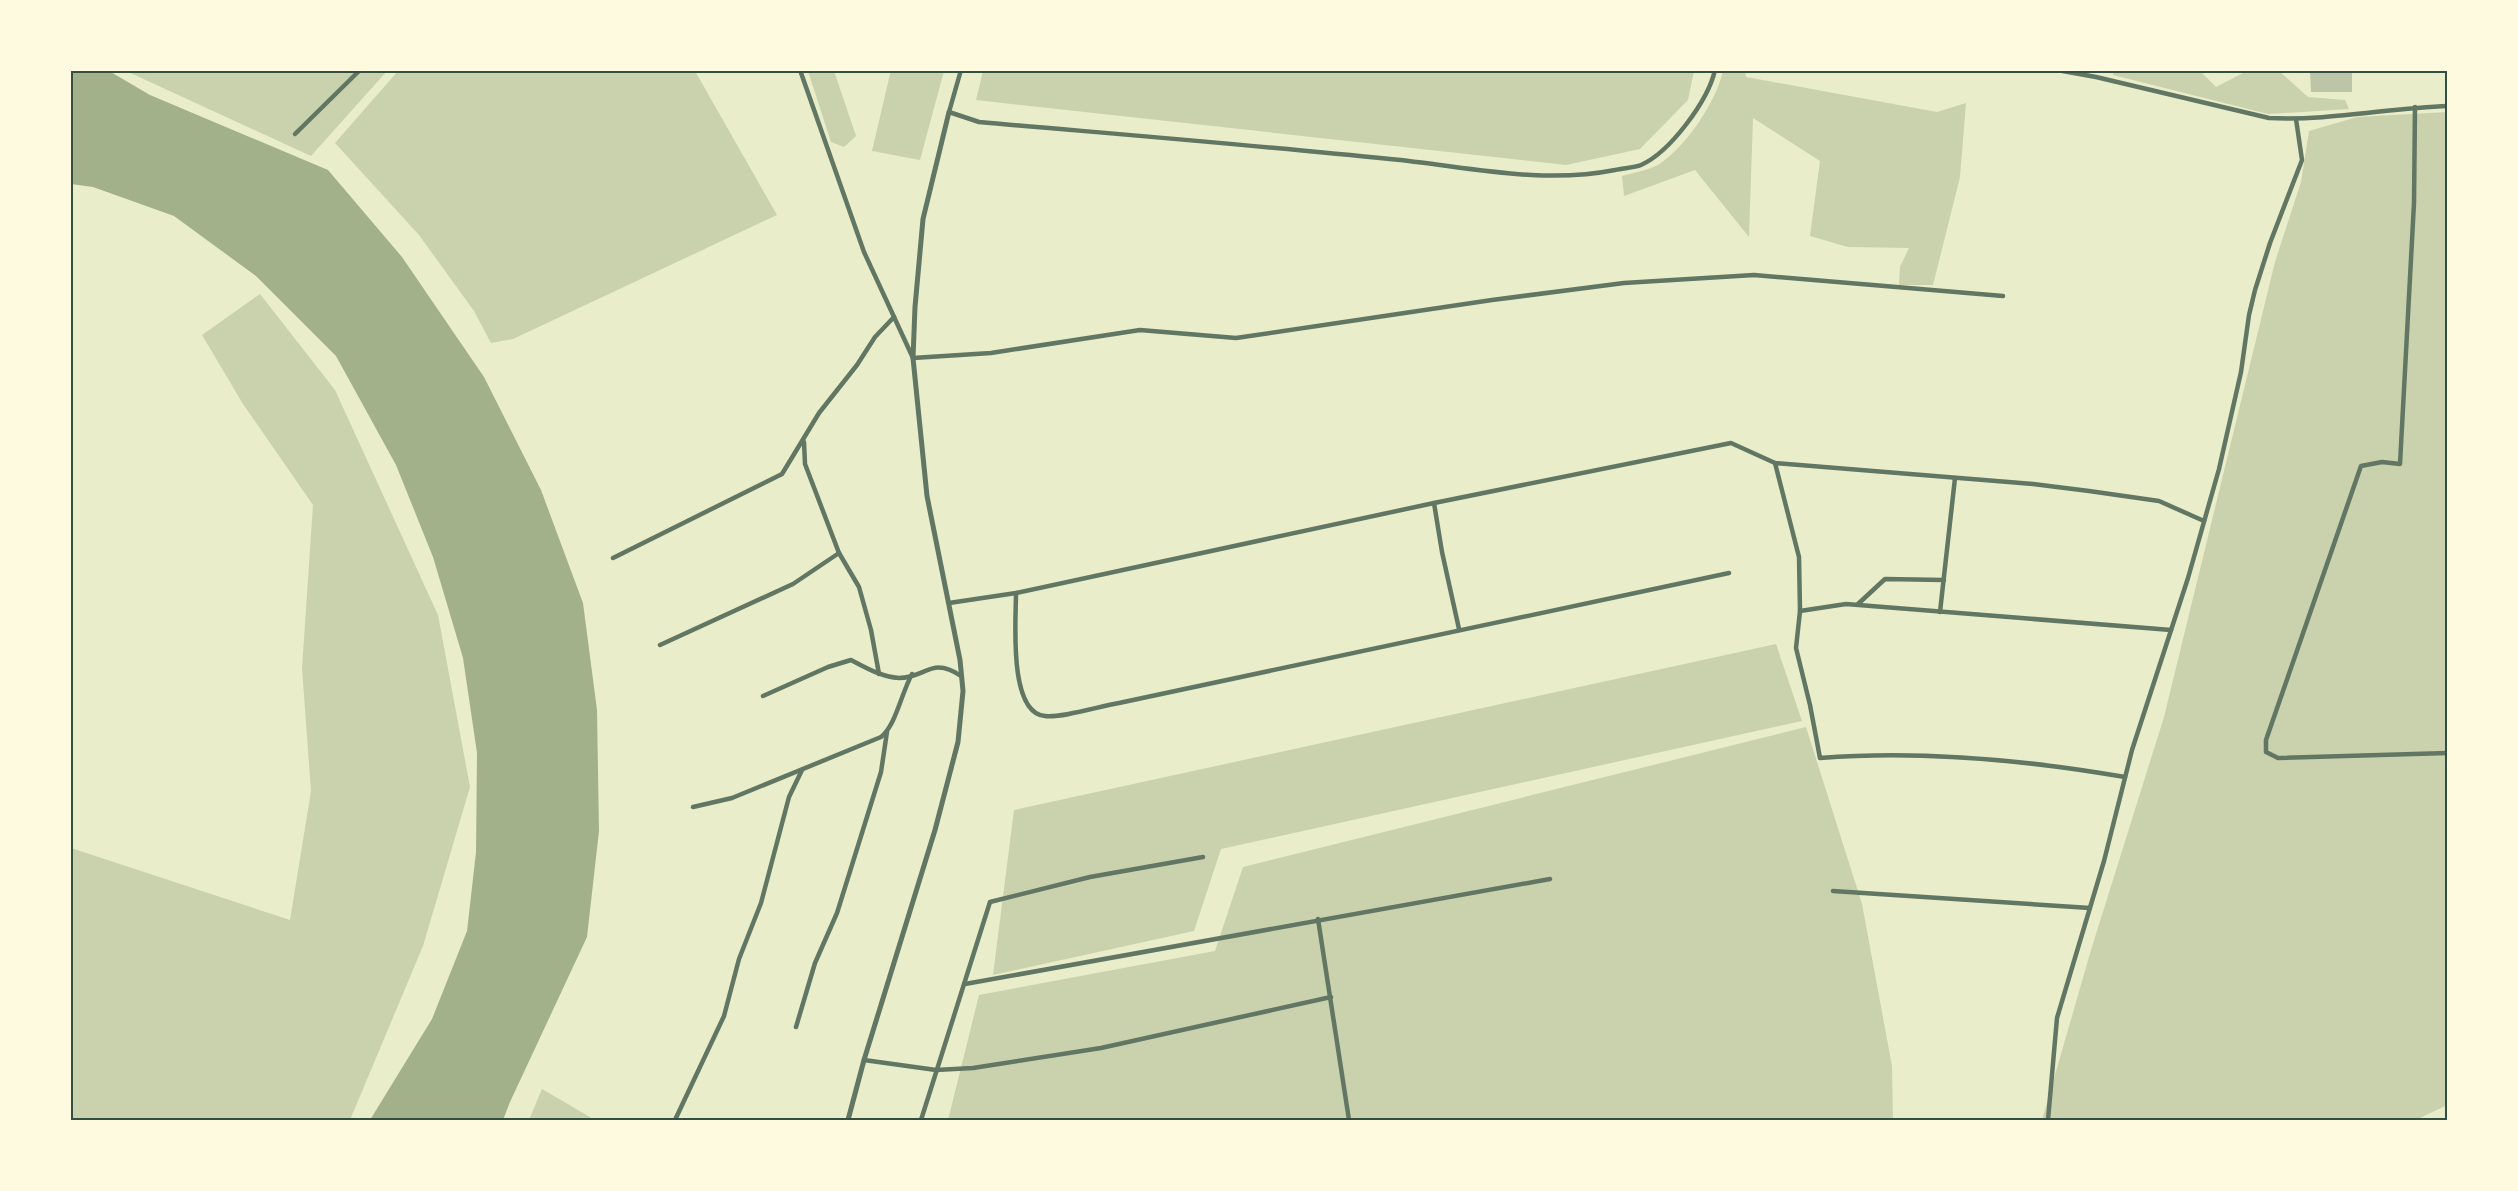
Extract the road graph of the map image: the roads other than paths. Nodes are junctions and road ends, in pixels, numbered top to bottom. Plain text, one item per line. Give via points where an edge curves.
1 (360, 70) edge
2 (800, 70) edge
3 (961, 70) edge
4 (1714, 70) edge
5 (2057, 70) edge
6 (2448, 106) edge
7 (2415, 107) junction
8 (949, 112) junction
9 (2296, 119) junction
10 (295, 134) dead end
11 (2003, 296) dead end
12 (894, 317) junction
13 (913, 358) junction
14 (804, 440) junction
15 (1775, 464) junction
16 (1955, 478) junction
17 (1434, 503) junction
18 (2204, 521) junction
19 (839, 553) junction
20 (613, 558) dead end
21 (1729, 573) dead end
22 (1944, 580) junction
23 (1016, 593) junction
24 (949, 603) junction
25 (1857, 605) junction
26 (1800, 611) junction
27 (1940, 612) junction
28 (1458, 629) junction
29 (2171, 630) junction
30 (660, 645) dead end
31 (879, 674) junction
32 (912, 675) junction
33 (961, 676) junction
34 (763, 696) dead end
35 (887, 732) junction
36 (2448, 753) edge
37 (802, 770) junction
38 (2125, 777) junction
39 (693, 807) dead end
40 (1203, 857) dead end
41 (1550, 879) dead end
42 (1833, 891) dead end
43 (2090, 908) junction
44 (1318, 919) junction
45 (965, 984) junction
46 (1331, 997) junction
47 (796, 1027) dead end
48 (864, 1060) junction
49 (936, 1070) junction
50 (675, 1120) edge
51 (848, 1120) edge
52 (921, 1120) edge
53 (1349, 1120) edge
54 (2048, 1120) edge

1 - 10 street
2 - 12 street via 864,252
3 - 8 street
4 - 8 street via 1712,85 1670,143 1641,165 1588,175 1517,174 979,122
5 - 9 street via 2269,118
6 - 7 street
7 - 9 street
7 - 36 street via 2414,203 2400,464 2361,466 2266,740 2266,752 2278,758
8 - 13 street via 923,219
9 - 18 street via 2302,160 2248,315 2241,372
11 - 13 street via 1754,275 1613,285 1236,338 1140,330 991,353
12 - 13 street
12 - 14 street via 819,413
13 - 24 street via 927,496
14 - 19 street via 805,464
14 - 20 street via 782,474
15 - 16 street
15 - 17 street via 1731,443
15 - 26 street via 1799,557
16 - 18 street via 2159,501
16 - 22 street
17 - 23 street
17 - 28 street
18 - 29 street
19 - 30 street via 793,584
19 - 31 street via 859,587
21 - 28 street
22 - 25 street via 1885,579
22 - 27 street
23 - 24 street
23 - 28 street via 1016,648 1022,695 1028,706 1046,716
24 - 33 street
25 - 26 street
25 - 27 street
26 - 38 street via 1796,648 1820,758 1882,755 1980,760
27 - 29 street
29 - 38 street
31 - 32 street via 901,678
31 - 34 street via 851,660
32 - 33 street via 933,668 950,668
32 - 35 street
33 - 48 street via 958,742 950,779
35 - 37 street
35 - 47 street via 880,772 837,913 815,963
37 - 39 street via 732,798
37 - 50 street via 789,797 761,903 739,959 724,1016
38 - 43 street
40 - 45 street via 1090,877 990,902
41 - 44 street
42 - 43 street
43 - 54 street via 2057,1018
44 - 45 street
44 - 46 street
45 - 49 street
46 - 49 street via 1101,1048 974,1068
46 - 53 street
48 - 49 street
48 - 51 street
49 - 52 street

